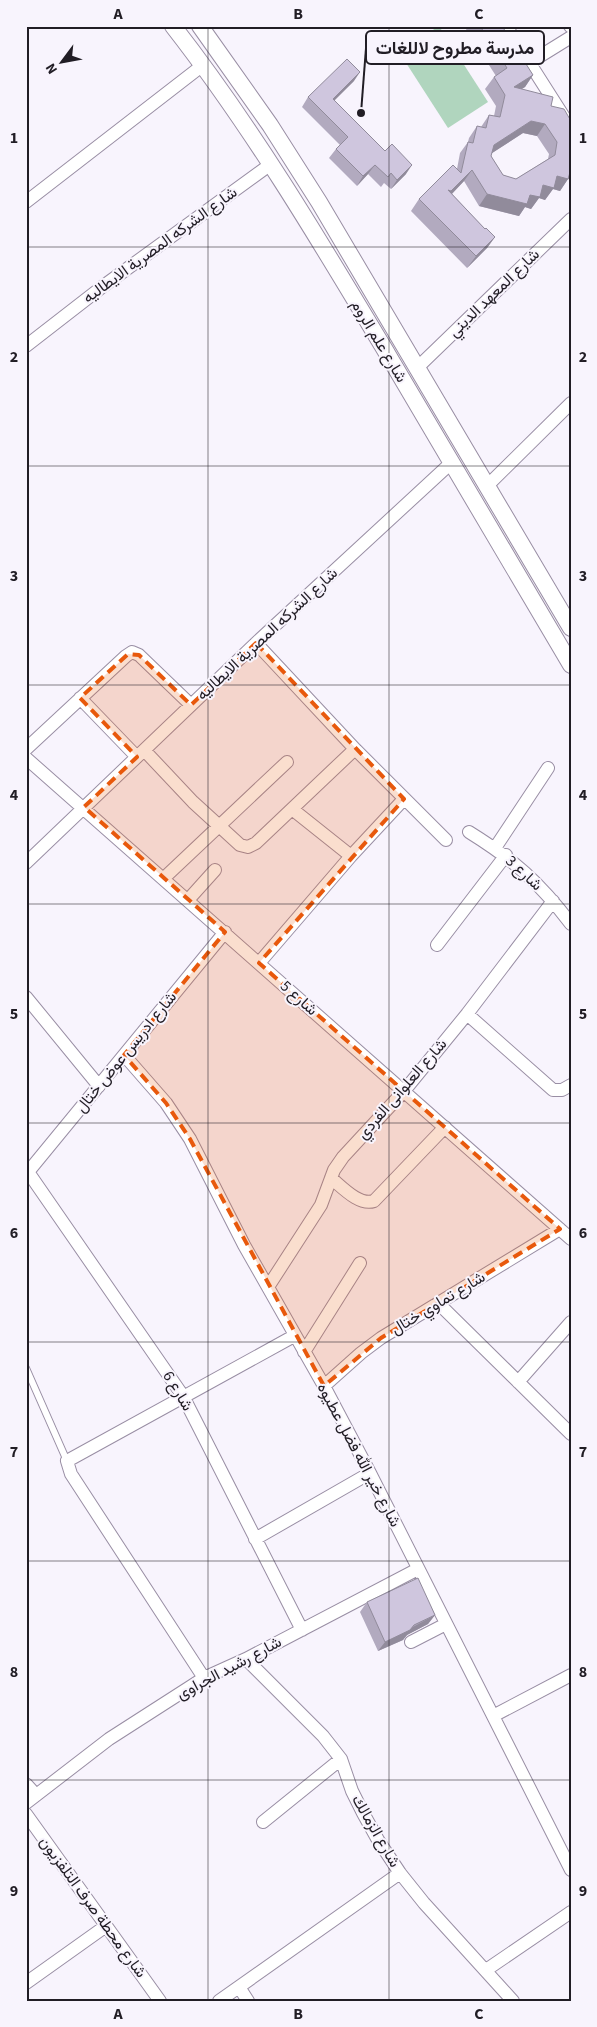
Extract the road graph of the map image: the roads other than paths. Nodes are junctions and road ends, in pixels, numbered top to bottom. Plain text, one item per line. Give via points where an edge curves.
1 (173, 26) edge
2 (200, 26) edge
3 (506, 26) edge
4 (571, 37) edge
5 (529, 63) junction
6 (203, 65) junction
7 (571, 128) edge
8 (271, 164) junction
9 (26, 202) edge
10 (571, 219) edge
11 (26, 346) edge
12 (417, 368) junction
13 (571, 403) edge
14 (451, 463) junction
15 (487, 486) junction
16 (571, 628) edge
17 (256, 643) junction
18 (571, 665) edge
19 (80, 698) junction
20 (191, 705) junction
21 (26, 749) edge
22 (355, 749) junction
23 (140, 753) junction
24 (26, 758) edge
25 (287, 762) dead end
26 (548, 768) dead end
27 (404, 799) junction
28 (84, 808) junction
29 (292, 809) junction
30 (218, 826) junction
31 (469, 832) dead end
32 (446, 840) dead end
33 (495, 848) junction
34 (506, 855) junction
35 (351, 856) junction
36 (26, 863) edge
37 (215, 870) dead end
38 (164, 878) junction
39 (188, 900) junction
40 (553, 901) junction
41 (571, 924) edge
42 (224, 932) junction
43 (437, 945) dead end
44 (259, 963) junction
45 (26, 997) edge
46 (467, 1014) junction
47 (124, 1055) junction
48 (571, 1085) edge
49 (99, 1086) junction
50 (404, 1091) junction
51 (445, 1128) junction
52 (27, 1171) edge
53 (331, 1178) junction
54 (560, 1229) junction
55 (571, 1238) edge
56 (360, 1263) dead end
57 (268, 1287) junction
58 (438, 1303) junction
59 (571, 1322) edge
60 (294, 1336) junction
61 (304, 1352) junction
62 (26, 1368) edge
63 (518, 1382) junction
64 (324, 1386) junction
65 (183, 1396) junction
66 (571, 1434) edge
67 (67, 1461) junction
68 (370, 1473) junction
69 (255, 1539) junction
70 (418, 1569) junction
71 (446, 1624) junction
72 (302, 1630) junction
73 (411, 1642) edge
74 (246, 1659) junction
75 (571, 1675) edge
76 (204, 1678) junction
77 (493, 1716) junction
78 (341, 1760) junction
79 (26, 1784) edge
80 (31, 1799) edge
81 (26, 1814) edge
82 (263, 1822) dead end
83 (571, 1870) edge
84 (400, 1873) junction
85 (571, 1912) edge
86 (106, 1926) junction
87 (486, 1970) junction
88 (26, 1983) edge
89 (238, 1987) junction
90 (160, 2001) edge
91 (219, 2001) edge
92 (248, 2001) edge
93 (512, 2001) edge

1 - 6 street, شارع علم الروم
2 - 12 street, شارع علم الروم via 295,163
3 - 5 street
4 - 5 street
5 - 7 street
6 - 8 street, شارع علم الروم
6 - 9 street
8 - 11 street, شارع الشركه المصرية الايطاليه
8 - 14 street, شارع علم الروم
10 - 12 street, شارع المعهد الديني
12 - 15 street, شارع علم الروم
13 - 15 street
14 - 17 street, شارع الشركه المصرية الايطاليه
14 - 18 street, شارع علم الروم
15 - 16 street, شارع علم الروم
17 - 20 street, شارع الشركه المصرية الايطاليه
17 - 22 street
19 - 20 street via 126,656 136,653
19 - 21 street
19 - 23 street
20 - 23 street, شارع الشركه المصرية الايطاليه
22 - 27 street
22 - 29 street
23 - 28 street, شارع الشركه المصرية الايطاليه
23 - 30 street
24 - 28 street, شارع 5
25 - 30 street
26 - 33 street
27 - 32 street
27 - 35 street
28 - 36 street, شارع الشركه المصرية الايطاليه
28 - 38 street, شارع 5
29 - 30 street via 248,847 240,845
29 - 35 street
30 - 38 street
31 - 33 street, شارع 3
33 - 34 street, شارع 3
34 - 40 street, شارع 3
34 - 43 street
35 - 44 street
37 - 39 street
38 - 39 street, شارع 5
39 - 42 street, شارع 5
40 - 41 street, شارع 3
40 - 46 street, شارع العلوانى الفردي
42 - 44 street, شارع 5
42 - 47 street, شارع ادريس عوض ختال
44 - 50 street, شارع 5
45 - 49 street
46 - 48 street via 553,1090
46 - 50 street, شارع العلوانى الفردي
47 - 49 street, شارع ادريس عوض ختال
47 - 57 street, شارع خير الله فضل عطيوه via 179,1120
49 - 52 street, شارع ادريس عوض ختال
50 - 51 street, شارع 5
50 - 53 street, شارع العلوانى الفردي via 343,1157
51 - 53 street via 374,1201 360,1200
51 - 54 street, شارع 5
52 - 65 street, شارع 6
53 - 57 street, شارع العلوانى الفردي via 322,1205
54 - 55 street, شارع 5
54 - 58 street, شارع تماوي ختال
56 - 61 street
57 - 60 street, شارع خير الله فضل عطيوه
58 - 63 street
58 - 64 street, شارع تماوي ختال via 381,1338
59 - 63 street
60 - 61 street, شارع خير الله فضل عطيوه
60 - 65 street
61 - 64 street, شارع خير الله فضل عطيوه
62 - 67 lane
63 - 66 street
64 - 68 street, شارع خير الله فضل عطيوه
65 - 67 street
65 - 69 street, شارع 6
67 - 76 street via 71,1474
68 - 69 street
68 - 70 street, شارع خير الله فضل عطيوه
69 - 72 street, شارع 6
70 - 71 street, شارع خير الله فضل عطيوه
70 - 72 street, شارع رشيد الجراوى
71 - 73 street
71 - 77 street, شارع خير الله فضل عطيوه
72 - 74 street, شارع رشيد الجراوى
74 - 76 street, شارع رشيد الجراوى
74 - 78 street, شارع الزمالك via 311,1723
75 - 77 street
76 - 80 street, شارع رشيد الجراوى via 109,1739
77 - 83 street, شارع خير الله فضل عطيوه
78 - 82 street
78 - 84 street, شارع الزمالك via 363,1814
79 - 80 street
81 - 86 street, شارع محطة صرف التلفزيون
84 - 87 street, شارع الزمالك
84 - 89 street
85 - 87 street
86 - 88 street
86 - 90 street, شارع محطة صرف التلفزيون
87 - 93 street, شارع الزمالك
89 - 91 street
89 - 92 street

